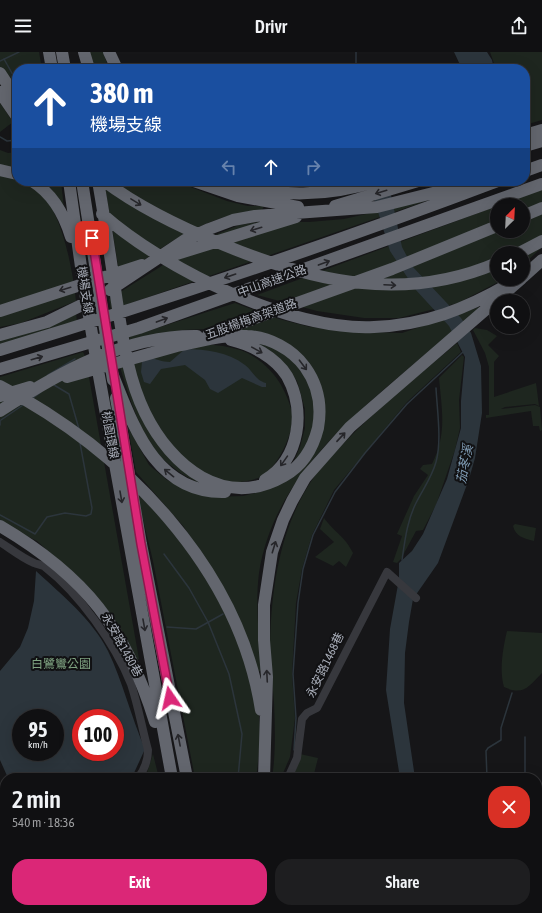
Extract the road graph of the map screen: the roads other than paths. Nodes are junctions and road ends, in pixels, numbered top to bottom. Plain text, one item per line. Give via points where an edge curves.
1 (49, 52) edge
2 (62, 52) edge
3 (77, 52) edge
4 (84, 52) edge
5 (109, 52) edge
6 (51, 64) edge
7 (64, 64) edge
8 (79, 64) edge
9 (88, 64) edge
10 (115, 64) edge
11 (0, 74) edge
12 (0, 92) edge
13 (12, 92) edge
14 (12, 110) edge
15 (542, 130) edge
16 (530, 134) edge
17 (542, 141) edge
18 (530, 145) edge
19 (542, 159) edge
20 (530, 163) edge
21 (542, 165) edge
22 (530, 169) edge
23 (0, 170) edge
24 (12, 173) edge
25 (542, 184) edge
26 (38, 186) edge
27 (69, 186) edge
28 (73, 186) edge
29 (83, 186) edge
30 (99, 186) edge
31 (112, 186) edge
32 (209, 186) edge
33 (248, 186) edge
34 (354, 186) edge
35 (401, 186) edge
36 (459, 186) edge
37 (485, 186) edge
38 (542, 208) edge
39 (343, 210) junction
40 (530, 213) edge
41 (490, 229) edge
42 (542, 241) edge
43 (530, 247) edge
44 (538, 263) edge
45 (490, 266) edge
46 (530, 270) edge
47 (82, 274) junction
48 (504, 286) edge
49 (512, 286) edge
50 (0, 310) edge
51 (0, 335) edge
52 (176, 346) junction
53 (0, 350) edge
54 (0, 369) edge
55 (112, 373) junction
56 (99, 376) joint
57 (0, 386) edge
58 (0, 396) edge
59 (0, 411) edge
60 (0, 526) edge
61 (0, 542) edge
62 (416, 598) dead end
63 (266, 743) junction
64 (142, 773) edge
65 (171, 773) edge
66 (171, 773) edge
67 (186, 773) edge
68 (264, 773) edge
69 (290, 773) edge

1 - 6 highway
2 - 7 highway
3 - 8 highway
4 - 9 highway
5 - 10 highway
11 - 13 highway
12 - 14 highway
15 - 16 highway
17 - 18 highway
19 - 20 highway
21 - 22 highway
23 - 24 highway
54 -> 25 highway, 中山高速公路 via 139,328
26 - 47 highway via 47,193 67,222
27 - 47 highway, 機場支線
28 - 48 highway via 111,222 170,261 221,288 287,314 345,326 401,325 472,304
29 - 55 highway, 機場支線
52 -> 30 highway via 247,336 271,341 301,361 309,372 318,394 320,419 311,448 292,471 273,482 256,487 217,484 193,473 159,438 138,396 128,363
31 -> 45 highway via 136,202 206,238 259,260 320,278 350,283 397,285 447,280
32 - 39 highway via 265,202 312,209
33 - 34 highway via 270,192 299,194
35 -> 50 highway
36 - 39 highway via 377,207
37 -> 53 highway, 中山高速公路 via 131,310
38 - 40 highway
39 - 51 highway via 233,220 184,240 127,279 74,310 47,322
41 - 52 highway, 五股楊梅高架道路 via 392,269
42 - 43 highway
44 - 46 highway
47 - 56 highway, 機場支線
63 -> 49 highway via 264,605 272,552 282,520 305,478 350,427
52 - 58 highway, 五股楊梅高架道路
59 -> 55 highway via 74,367 99,356 151,341 219,337 243,342 260,351 275,362 286,375 294,393 298,426 290,453 280,468 256,486 222,492 200,489 184,483 169,474 138,437
67 -> 55 highway, 桃園環線 via 141,544
56 -> 65 highway, 桃園環線
57 - 63 highway via 36,405 88,440 142,489 186,542 219,593 243,644 258,692
60 - 66 highway via 54,562 79,585 116,630 140,677
61 - 64 street, 永安路1480巷 via 34,563 43,565 69,587 107,639 131,684 148,750
62 - 69 street, 永安路1468巷 via 387,572 317,708 302,719 297,758
63 - 68 highway

